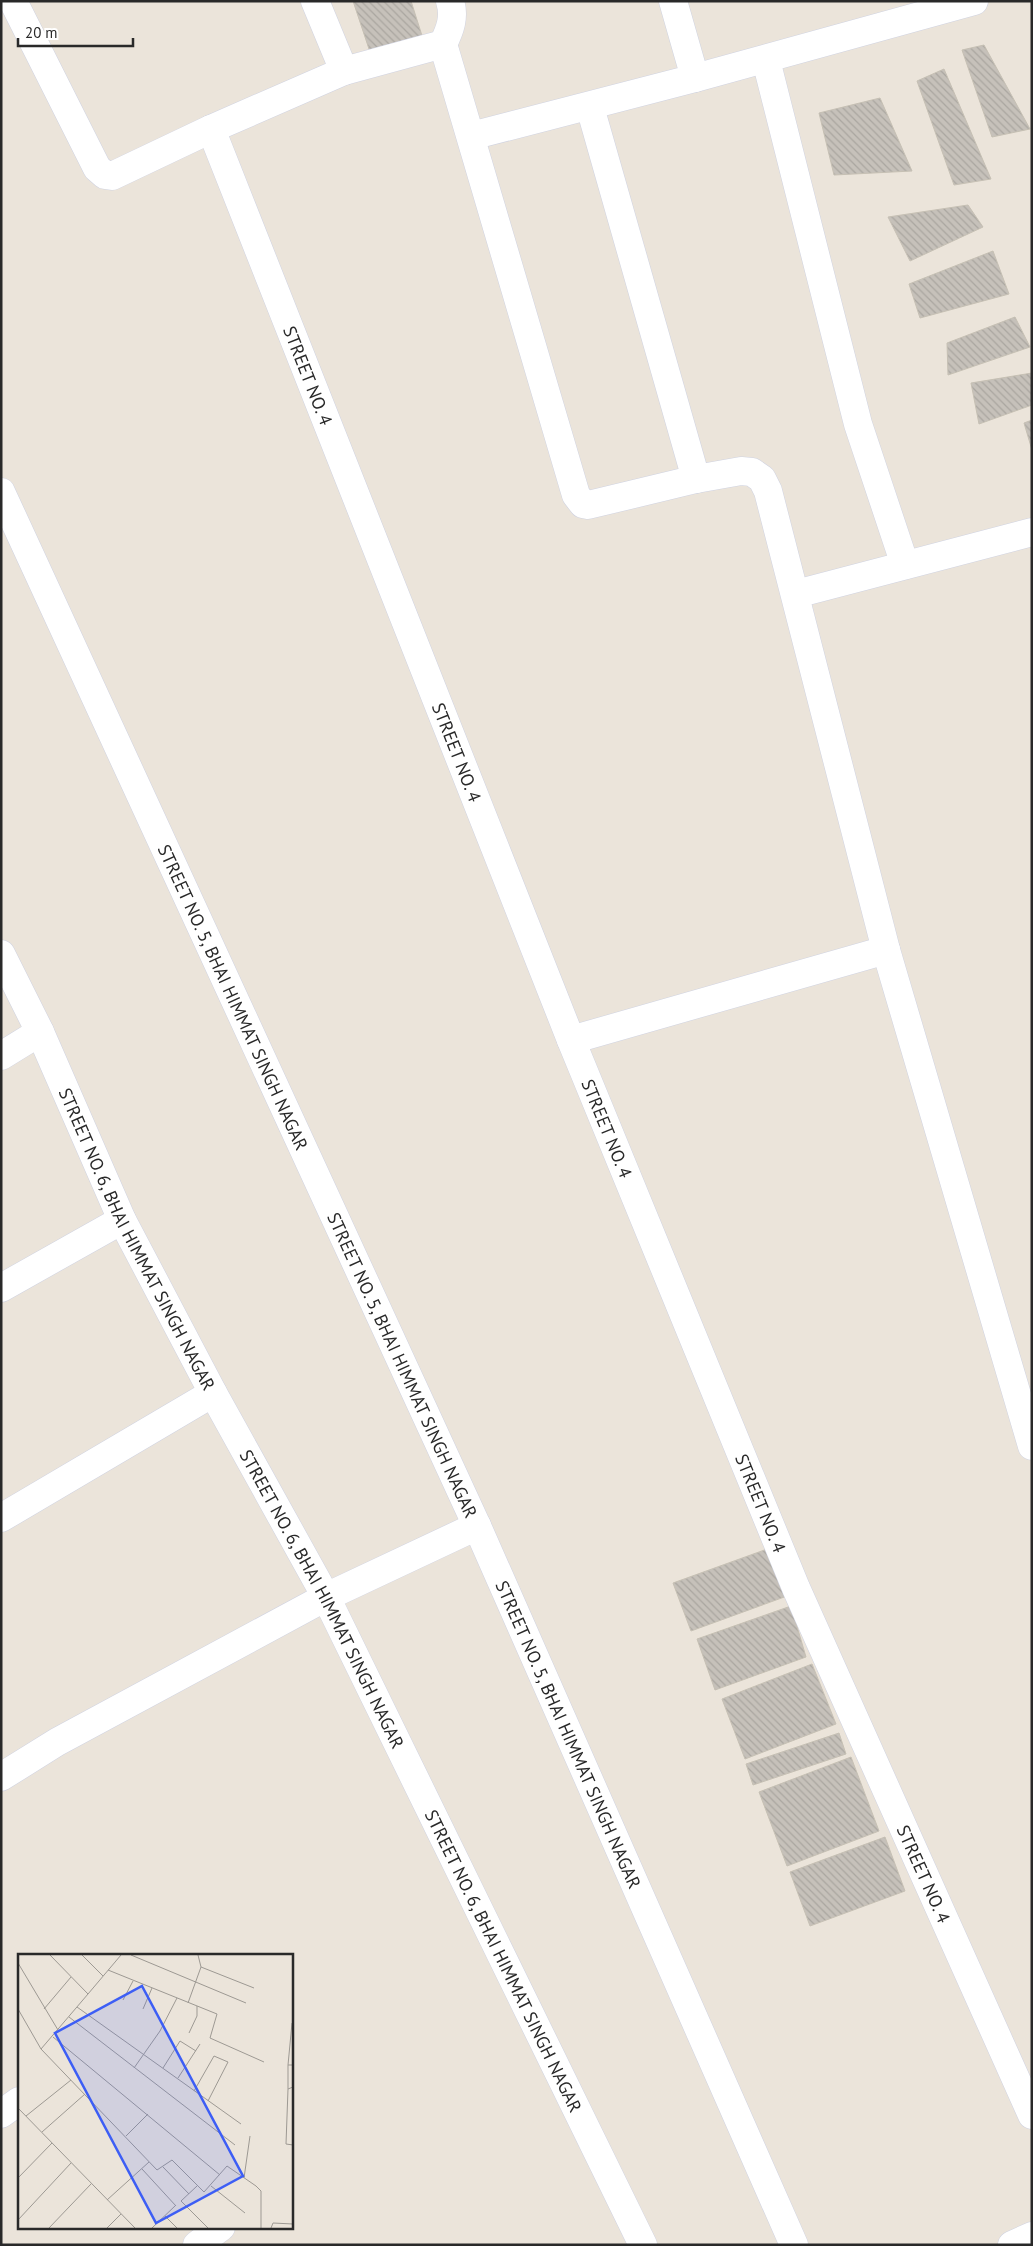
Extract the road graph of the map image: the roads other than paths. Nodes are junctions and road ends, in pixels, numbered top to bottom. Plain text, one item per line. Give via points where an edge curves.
1 (13, 1) edge
2 (315, 1) edge
3 (450, 1) edge
4 (673, 1) edge
5 (974, 1) edge
6 (923, 8) edge
7 (443, 44) junction
8 (766, 60) junction
9 (344, 71) junction
10 (695, 78) junction
11 (590, 107) junction
12 (211, 129) junction
13 (472, 136) junction
14 (696, 479) junction
15 (1, 492) edge
16 (1032, 532) edge
17 (905, 565) junction
18 (796, 594) junction
19 (886, 950) junction
20 (1, 954) edge
21 (40, 1032) junction
22 (571, 1040) junction
23 (1, 1056) edge
24 (122, 1220) junction
25 (1, 1288) edge
26 (213, 1393) junction
27 (1032, 1446) edge
28 (1, 1518) edge
29 (476, 1526) junction
30 (326, 1597) junction
31 (1, 1777) edge
32 (18, 2102) edge
33 (1, 2114) edge
34 (1032, 2115) edge
35 (220, 2228) edge
36 (1032, 2236) edge
37 (197, 2245) edge
38 (643, 2245) edge
39 (794, 2245) edge
40 (1012, 2245) edge

1 - 12 street via 97,168 105,175 112,176
2 - 9 street
3 - 7 street via 451,28
4 - 10 street
5 - 6 street
6 - 8 street
7 - 9 street
7 - 13 street
8 - 10 street
8 - 17 street via 858,424
9 - 12 street
10 - 11 street
11 - 13 street
11 - 14 street
12 - 22 street, STREET NO. 4
13 - 14 street via 576,495 582,504 588,505
14 - 18 street via 742,471 752,472 762,480 768,491
15 - 29 street, STREET NO. 5, BHAI HIMMAT SINGH NAGAR
16 - 17 street
17 - 18 street
18 - 19 street
19 - 22 street
19 - 27 street
20 - 21 street, STREET NO. 6, BHAI HIMMAT SINGH NAGAR
21 - 23 street
21 - 24 street, STREET NO. 6, BHAI HIMMAT SINGH NAGAR
22 - 34 street, STREET NO. 4 via 796,1588
24 - 25 street
24 - 26 street, STREET NO. 6, BHAI HIMMAT SINGH NAGAR
26 - 28 street
26 - 30 street, STREET NO. 6, BHAI HIMMAT SINGH NAGAR
29 - 30 street
29 - 39 street, STREET NO. 5, BHAI HIMMAT SINGH NAGAR
30 - 31 street via 56,1742
30 - 38 street, STREET NO. 6, BHAI HIMMAT SINGH NAGAR
32 - 33 street
35 - 37 street
36 - 40 street

